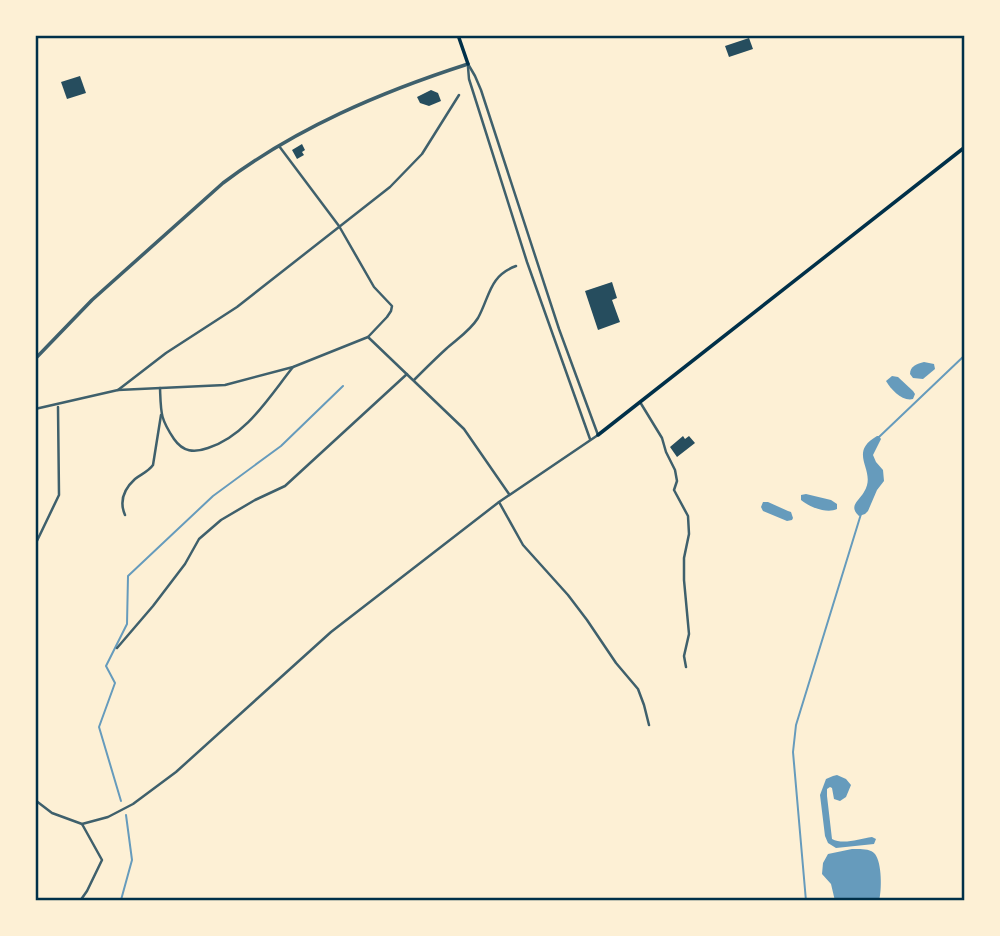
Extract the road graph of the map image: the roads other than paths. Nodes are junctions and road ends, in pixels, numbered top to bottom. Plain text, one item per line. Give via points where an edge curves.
1 (458, 35) edge
2 (468, 64) junction
3 (459, 95) dead end
4 (279, 146) junction
5 (965, 146) edge
6 (340, 226) junction
7 (516, 266) dead end
8 (368, 337) junction
9 (35, 359) edge
10 (293, 367) junction
11 (407, 374) junction
12 (414, 380) junction
13 (160, 388) junction
14 (118, 390) junction
15 (640, 402) junction
16 (58, 405) junction
17 (35, 409) edge
18 (161, 415) junction
19 (598, 435) junction
20 (590, 440) junction
21 (509, 494) junction
22 (499, 502) junction
23 (125, 515) dead end
24 (35, 545) edge
25 (117, 648) dead end
26 (686, 667) dead end
27 (649, 725) dead end
28 (35, 800) edge
29 (82, 824) junction
30 (80, 901) edge

1 - 2 main road
2 - 4 street via 353,107
2 - 19 street via 481,90
2 - 20 street via 527,262
3 - 6 street via 414,163 381,196
4 - 6 street
4 - 9 street via 222,183 92,300
5 - 15 main road
6 - 8 street via 374,287 392,306
6 - 14 street via 237,307
7 - 12 street via 504,270 492,285 466,332
8 - 10 street
8 - 11 street
10 - 13 street via 225,385
10 - 18 street via 226,442 204,450 184,449
11 - 12 street
11 - 25 street via 285,486 221,520 199,539 153,607
12 - 21 street via 464,429
13 - 14 street
13 - 18 street
14 - 16 street
15 - 19 main road
15 - 26 street via 662,438 675,470 674,490 688,516
16 - 17 street
16 - 24 street via 59,495
18 - 23 street via 153,465 122,498
19 - 20 street
20 - 21 street
21 - 22 street
22 - 27 street via 523,545 574,603 638,689
22 - 29 street via 331,632 176,772 133,804
28 - 29 street via 52,813
29 - 30 street via 102,860

